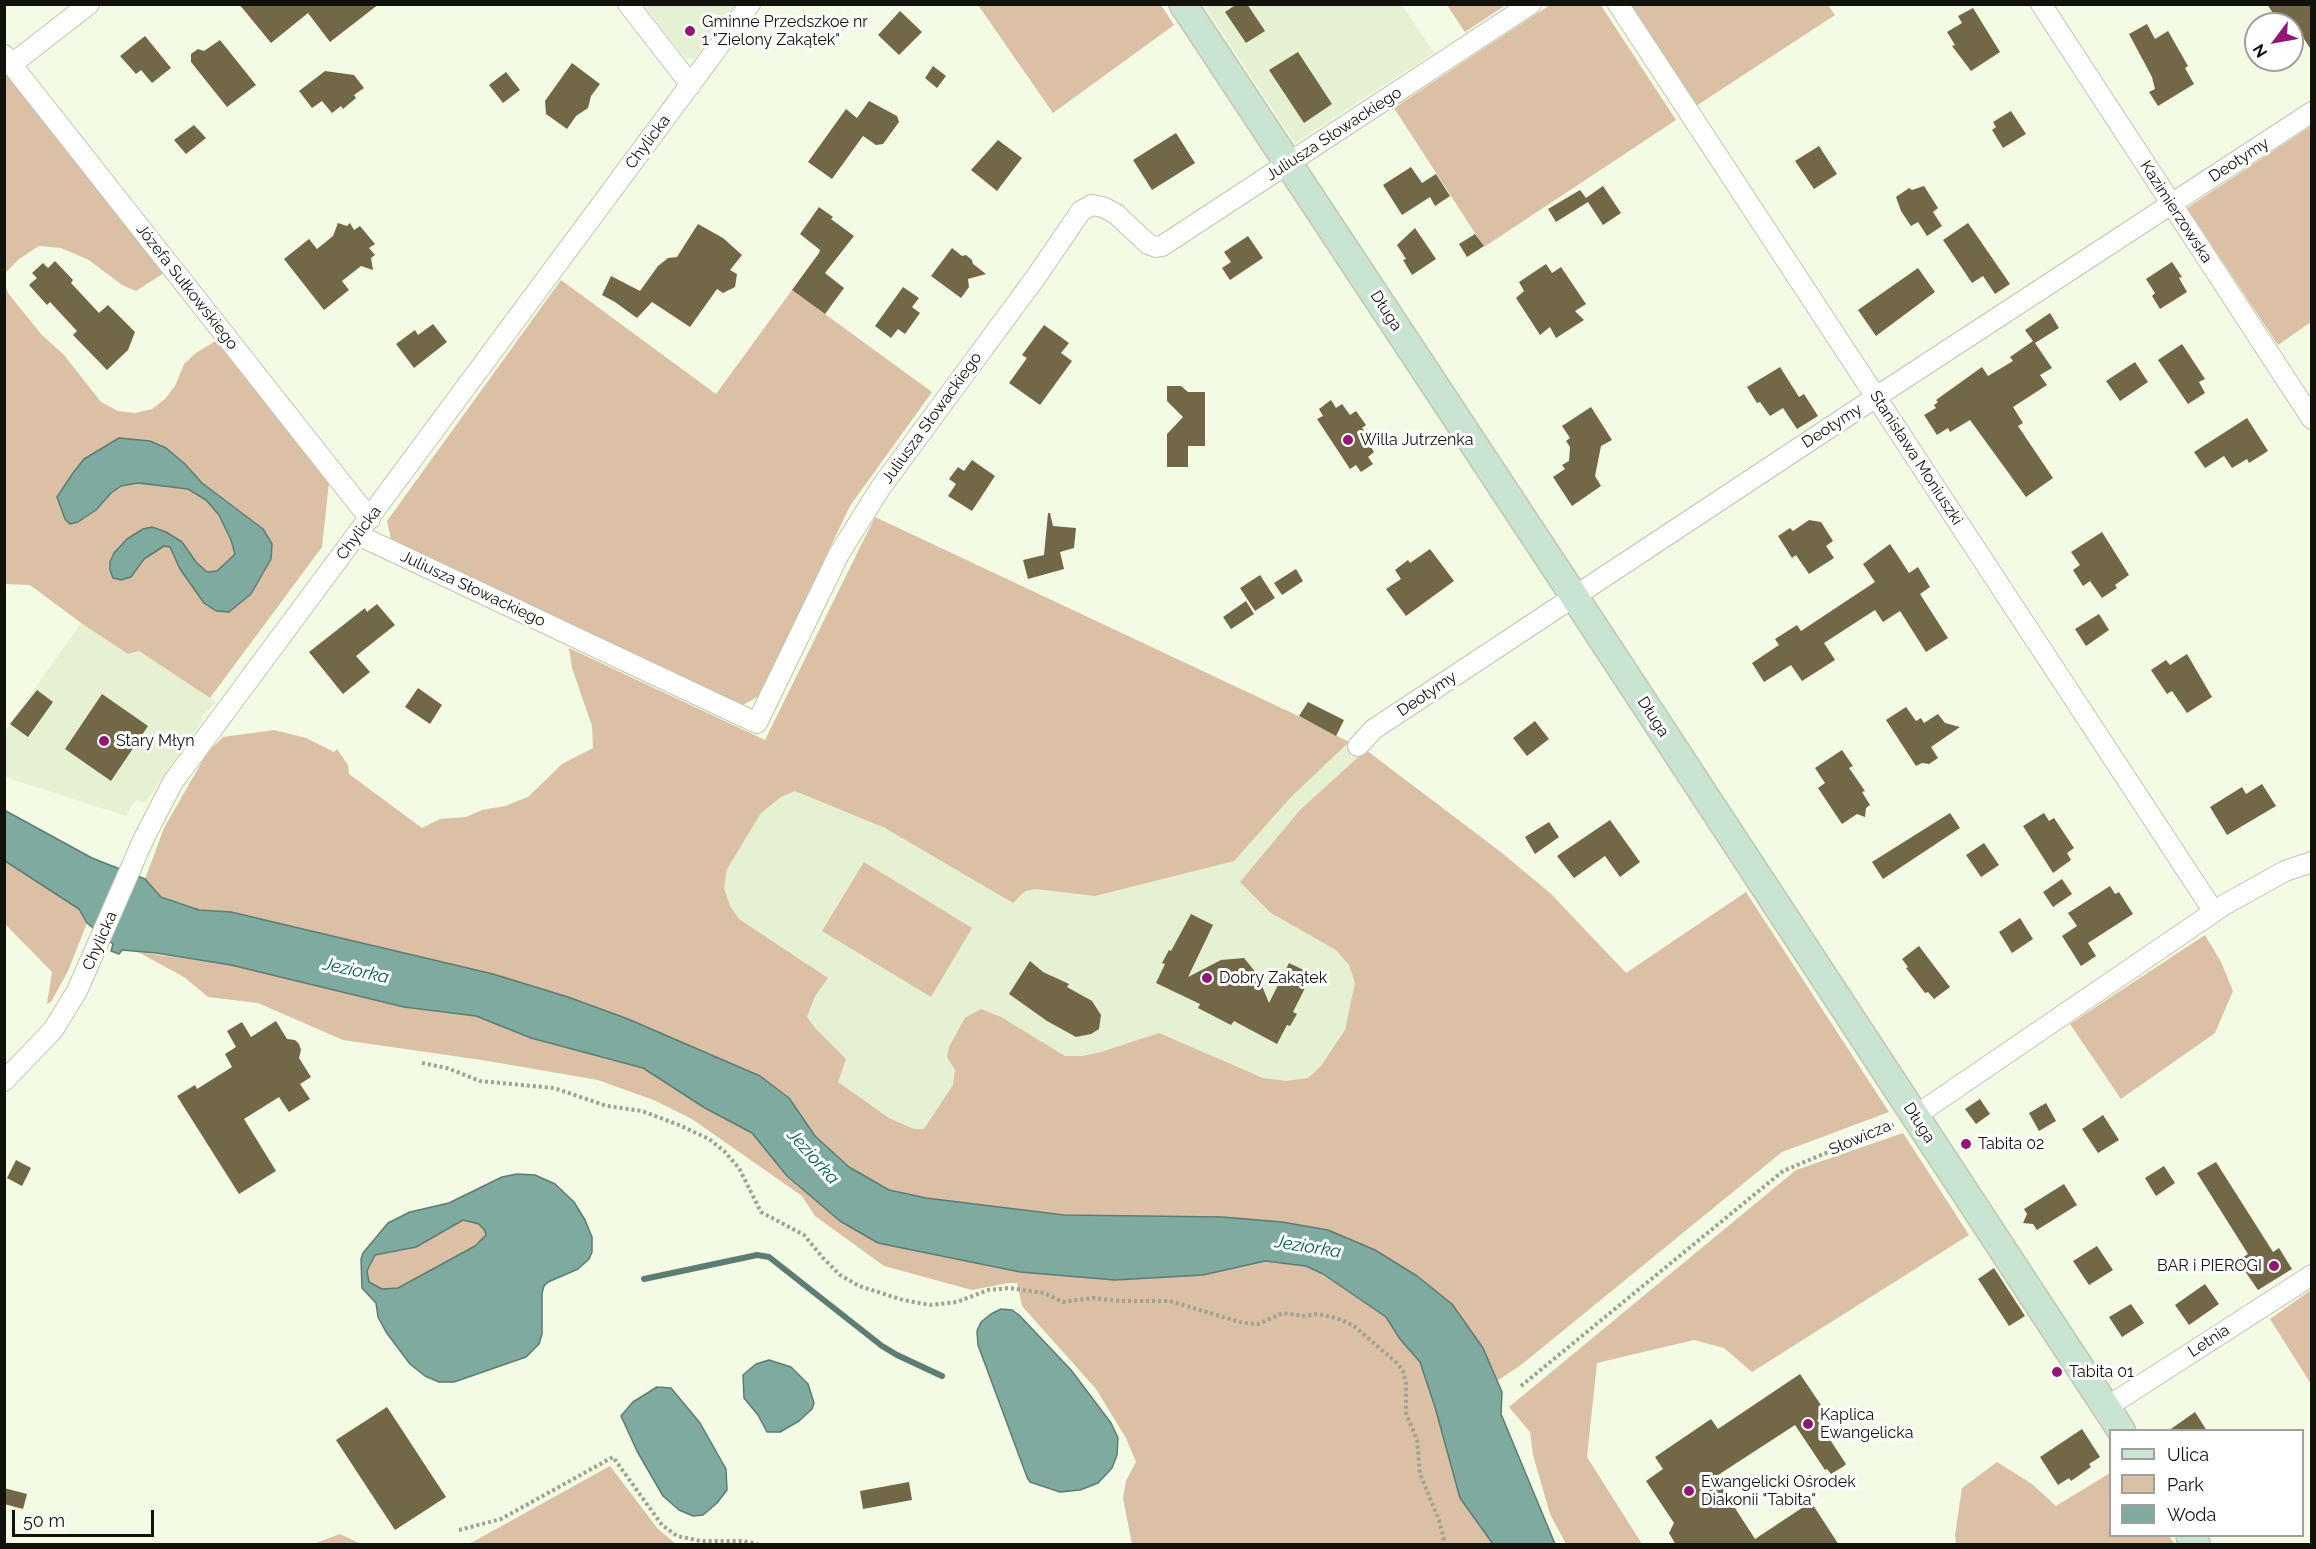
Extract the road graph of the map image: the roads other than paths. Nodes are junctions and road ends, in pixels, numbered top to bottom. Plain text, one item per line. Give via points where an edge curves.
1 (88, 4) edge
2 (628, 4) edge
3 (750, 4) edge
4 (1183, 4) edge
5 (1531, 4) edge
6 (1618, 4) edge
7 (2041, 4) edge
8 (8, 59) edge
9 (691, 85) junction
10 (2312, 112) edge
11 (1288, 163) junction
12 (2172, 205) junction
13 (1876, 397) junction
14 (2312, 419) edge
15 (370, 519) junction
16 (358, 535) junction
17 (1574, 596) junction
18 (1358, 747) dead end
19 (2312, 862) edge
20 (2214, 912) junction
21 (4, 1081) edge
22 (1915, 1116) junction
23 (2312, 1275) edge
24 (2107, 1407) junction
25 (2120, 1429) edge

1 - 8 street
2 - 9 street
3 - 9 street, Chylicka
4 - 11 street, Długa
5 - 11 street, Juliusza Słowackiego
6 - 13 street, Stanisława Moniuszki
7 - 12 street, Kazimierzowska
8 - 15 street, Józefa Sułkowskiego
9 - 15 street, Chylicka
10 - 12 street, Deotymy
11 - 16 street, Juliusza Słowackiego via 1162,246 1148,244 1103,207 1092,205 1081,211 875,496 839,554 757,723
11 - 17 street, Długa
12 - 13 street, Deotymy
12 - 14 street, Kazimierzowska
13 - 17 street, Deotymy
13 - 20 street, Stanisława Moniuszki
15 - 16 street, Chylicka
16 - 21 street, Chylicka via 182,770 144,838 77,991 53,1030
17 - 18 street, Deotymy via 1374,729
17 - 22 street, Długa
19 - 20 street via 2285,871
20 - 22 street
22 - 24 street, Długa
23 - 24 street, Letnia
24 - 25 street, Długa

